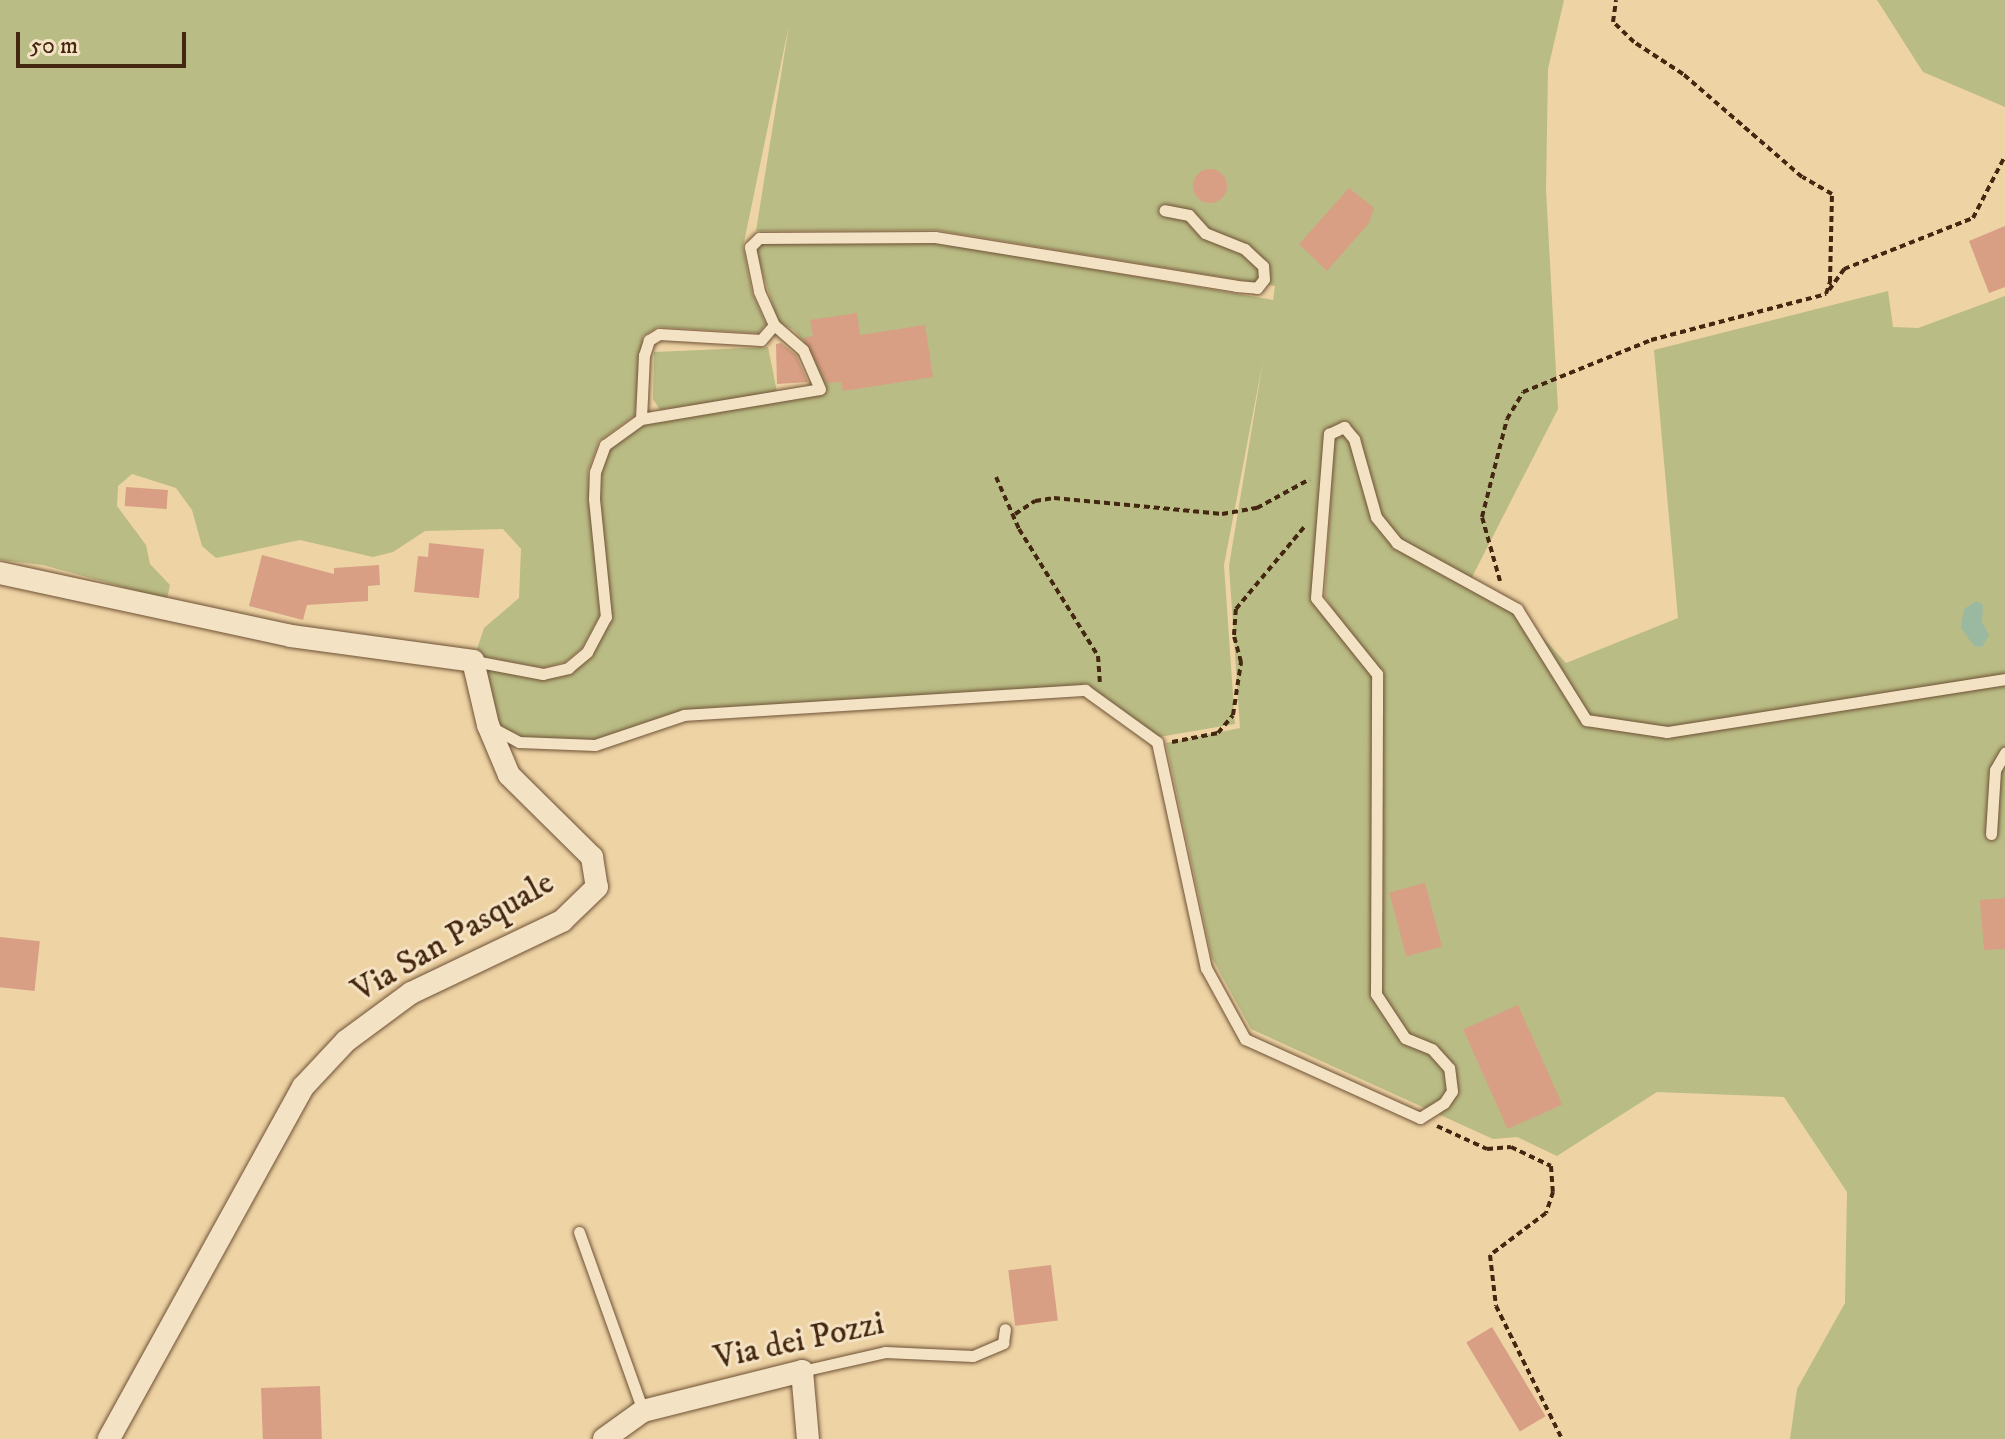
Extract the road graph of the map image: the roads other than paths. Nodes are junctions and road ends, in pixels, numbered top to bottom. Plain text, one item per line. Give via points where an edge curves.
1 (1164, 210) dead end
2 (774, 325) junction
3 (641, 419) junction
4 (0, 573) edge
5 (473, 661) junction
6 (2005, 679) edge
7 (488, 725) junction
8 (2005, 753) edge
9 (1991, 834) dead end
10 (579, 1232) dead end
11 (1005, 1329) dead end
12 (802, 1371) junction
13 (643, 1411) junction
14 (109, 1439) edge
15 (604, 1439) edge
16 (808, 1439) edge

1 - 2 lane via 1189,215 1205,233 1245,249 1263,266 1264,279 1257,288 1236,286 935,237 759,238 750,247 759,291
2 - 3 lane via 761,340 659,334 649,340
2 - 3 lane via 803,350 820,389
3 - 5 lane via 605,445 595,472 606,617 587,652 568,668 543,674
4 - 5 street via 291,636
5 - 7 street, Via San Pasquale
6 - 7 lane via 1667,732 1586,720 1517,609 1397,543 1376,517 1354,439 1344,427 1329,434 1316,598 1377,674 1376,994 1405,1038 1432,1049 1449,1068 1452,1091 1444,1103 1420,1118 1245,1039 1206,968 1157,742 1085,690 684,715 595,745 519,742
7 - 14 street, Via San Pasquale via 509,775 592,857 597,887 562,921 411,993 346,1041 303,1087
8 - 9 lane via 1995,770
10 - 13 lane
11 - 12 lane, Via dei Pozzi via 1003,1343 973,1356 885,1352
12 - 13 street, Via dei Pozzi
12 - 16 street
13 - 15 street, Via dei Pozzi

